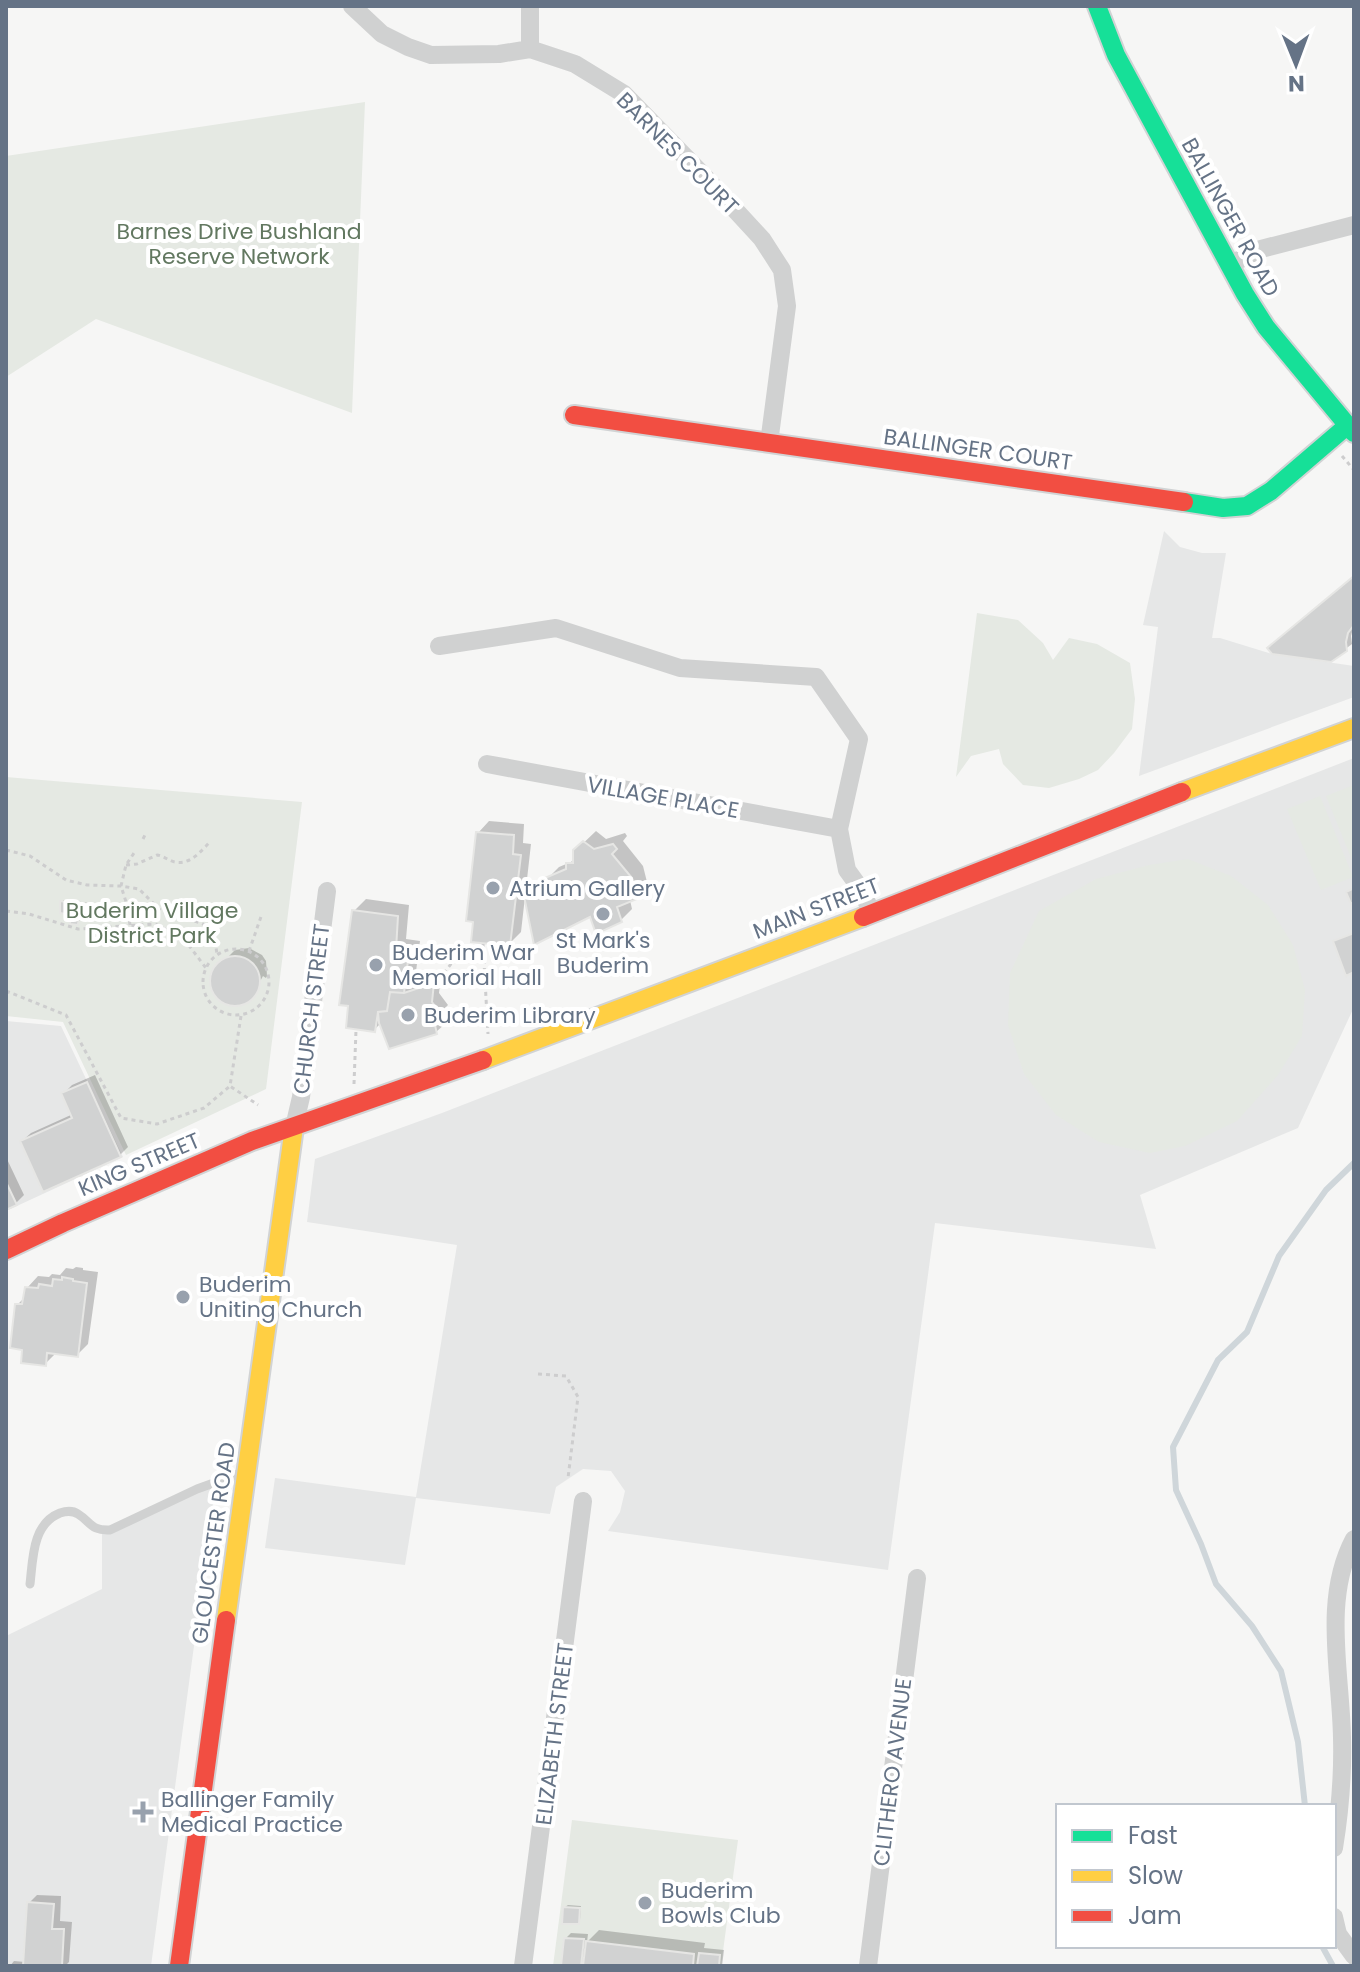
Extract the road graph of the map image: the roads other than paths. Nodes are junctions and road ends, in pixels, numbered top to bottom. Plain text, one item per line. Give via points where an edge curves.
1 (352, 6) edge
2 (530, 6) edge
3 (1097, 6) edge
4 (530, 49) junction
5 (1354, 225) edge
6 (1229, 265) junction
7 (574, 415) dead end
8 (1351, 429) edge
9 (769, 443) junction
10 (439, 646) dead end
11 (1354, 728) edge
12 (487, 764) dead end
13 (839, 829) junction
14 (327, 891) dead end
15 (872, 913) junction
16 (294, 1127) junction
17 (6, 1250) edge
18 (247, 1471) junction
19 (583, 1501) dead end
20 (1354, 1539) edge
21 (917, 1578) dead end
22 (30, 1584) dead end
23 (1336, 1836) edge
24 (1336, 1926) edge
25 (1354, 1956) edge
26 (179, 1966) edge
27 (523, 1966) edge
28 (868, 1966) edge

1 - 4 street, BARNES COURT via 382,34 431,55
2 - 4 street
3 - 6 main road, BALLINGER ROAD via 1116,55
4 - 9 street, BARNES COURT via 575,64 624,94 762,239 782,270 787,306
5 - 6 street via 1261,249
6 - 8 main road, BALLINGER ROAD via 1266,327
7 - 9 main road, BALLINGER COURT
8 - 9 main road, BALLINGER COURT via 1247,506 1223,508
10 - 13 street via 556,628 680,668 816,677 859,739
11 - 15 main road, MAIN STREET
12 - 13 street, VILLAGE PLACE
13 - 15 street via 847,870
14 - 16 street, CHURCH STREET
15 - 16 main road, MAIN STREET
16 - 17 main road, KING STREET
16 - 18 main road, GLOUCESTER ROAD
18 - 22 lane via 110,1530 95,1528 72,1511 57,1514 39,1532
18 - 26 main road, GLOUCESTER ROAD
19 - 27 street, ELIZABETH STREET
20 - 23 street via 1341,1571 1336,1624 1342,1737
21 - 28 street, CLITHERO AVENUE
24 - 25 street

